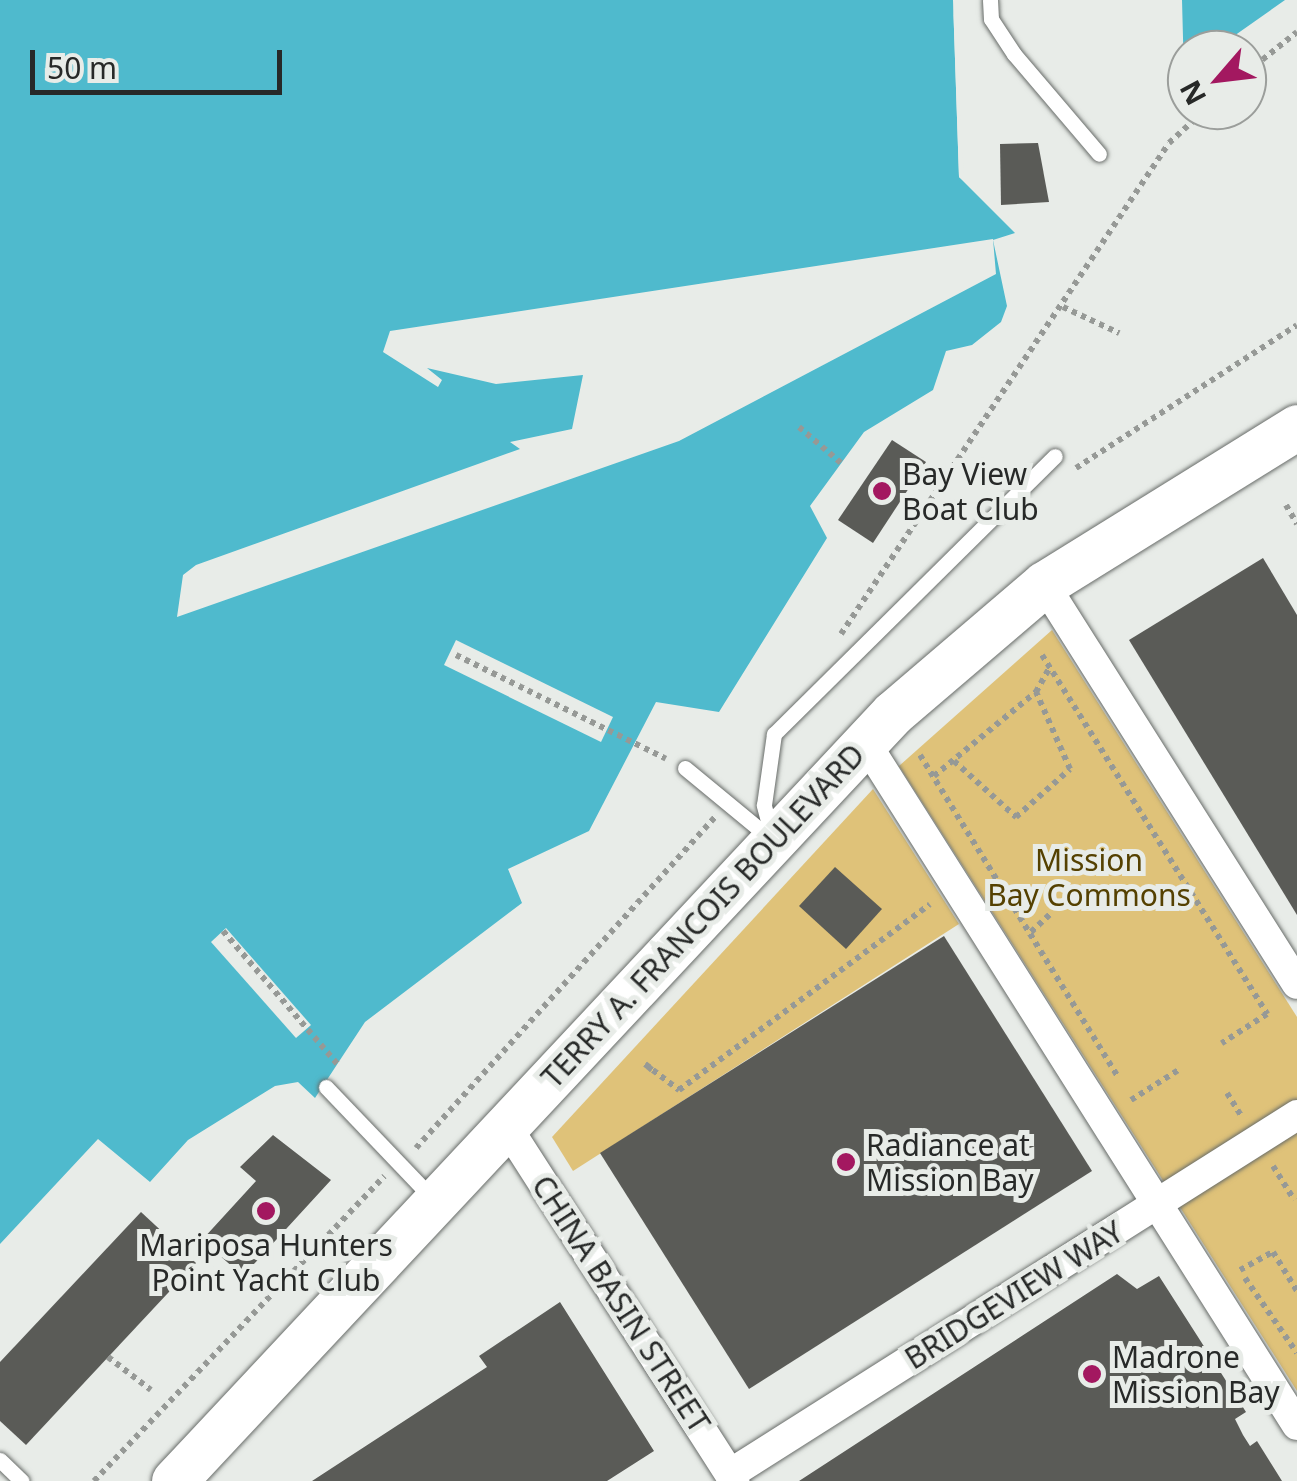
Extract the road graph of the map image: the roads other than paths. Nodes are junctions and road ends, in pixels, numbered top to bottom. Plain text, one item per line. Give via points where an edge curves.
1 (990, 0) edge
2 (1099, 154) dead end
3 (1297, 427) edge
4 (1056, 456) dead end
5 (1044, 584) junction
6 (865, 742) junction
7 (684, 768) dead end
8 (774, 840) junction
9 (1297, 984) edge
10 (326, 1087) dead end
11 (1297, 1116) edge
12 (508, 1126) junction
13 (436, 1202) junction
14 (1157, 1204) junction
15 (1297, 1424) edge
16 (0, 1460) edge
17 (732, 1478) edge
18 (22, 1481) edge
19 (174, 1481) edge

1 - 2 lane via 990,19 1014,54
3 - 5 street, TERRY A. FRANCOIS BOULEVARD
4 - 8 lane via 774,734 764,805
5 - 6 street, TERRY A. FRANCOIS BOULEVARD
5 - 9 street
6 - 8 street, TERRY A. FRANCOIS BOULEVARD
6 - 14 street
7 - 8 lane
8 - 12 street, TERRY A. FRANCOIS BOULEVARD
10 - 13 lane
11 - 14 street, BRIDGEVIEW WAY
12 - 13 street, TERRY A. FRANCOIS BOULEVARD
12 - 17 street, CHINA BASIN STREET
13 - 19 street, TERRY A. FRANCOIS BOULEVARD
14 - 15 street
14 - 17 street, BRIDGEVIEW WAY
16 - 18 lane

